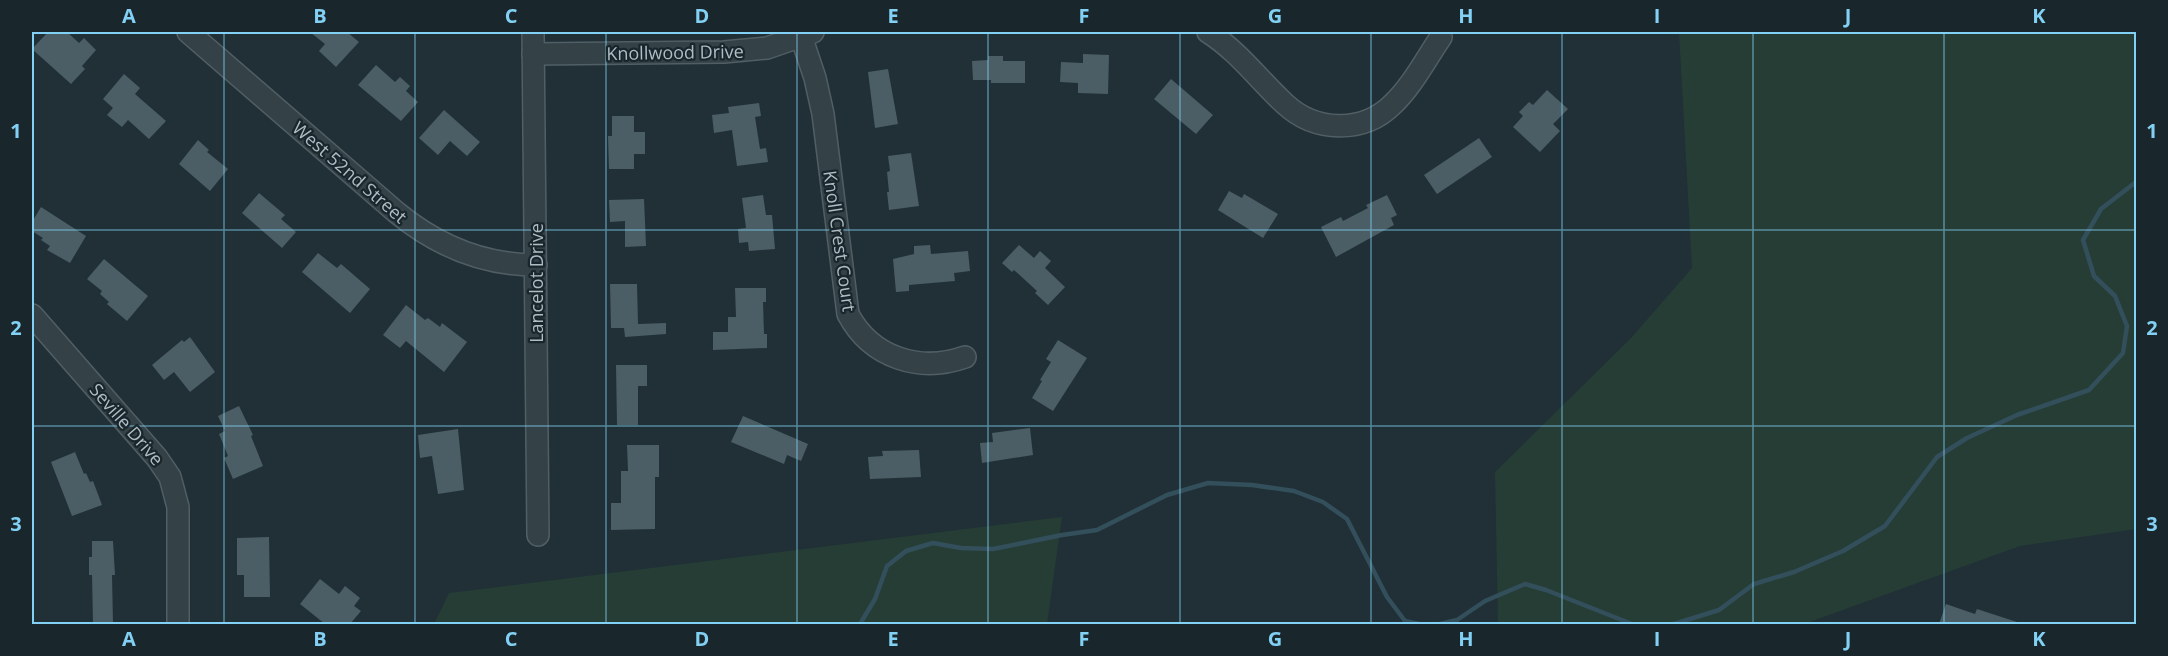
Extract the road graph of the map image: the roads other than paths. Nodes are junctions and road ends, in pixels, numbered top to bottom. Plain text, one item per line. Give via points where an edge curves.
1 (188, 32) edge
2 (533, 32) edge
3 (1208, 32) edge
4 (808, 34) edge
5 (1441, 37) dead end
6 (533, 54) junction
7 (536, 265) junction
8 (32, 315) edge
9 (964, 357) dead end
10 (538, 535) dead end
11 (178, 624) edge

1 - 7 street, West 52nd Street via 426,235 483,259
2 - 6 street, Lancelot Drive
3 - 5 street via 1237,54 1293,111 1335,126 1371,120 1390,108
4 - 6 street, Knollwood Drive via 767,48 724,52
4 - 9 street, Knoll Crest Court via 823,114 848,314 867,340 907,362 929,364
6 - 7 street, Lancelot Drive
7 - 10 street, Lancelot Drive
8 - 11 street, Seville Drive via 170,477 178,507

